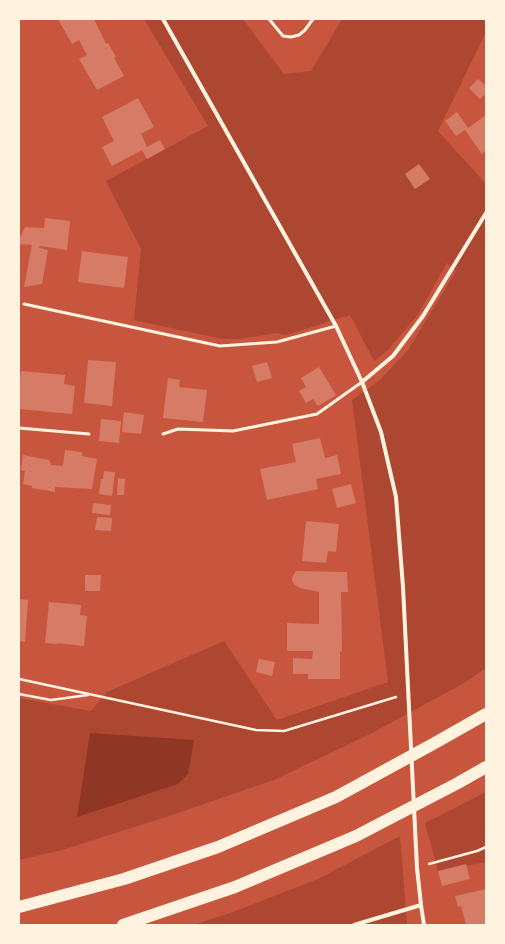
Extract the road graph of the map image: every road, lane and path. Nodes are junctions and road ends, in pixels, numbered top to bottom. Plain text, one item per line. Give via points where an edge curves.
1 (163, 19) edge
2 (269, 19) edge
3 (313, 19) edge
4 (486, 213) edge
5 (24, 304) dead end
6 (336, 326) junction
7 (362, 382) junction
8 (19, 428) edge
9 (89, 434) dead end
10 (163, 434) dead end
11 (19, 679) edge
12 (409, 693) junction
13 (19, 694) edge
14 (91, 695) junction
15 (486, 714) edge
16 (486, 767) edge
17 (486, 847) edge
18 (417, 868) junction
19 (421, 905) junction
20 (19, 908) edge
21 (123, 925) edge
22 (354, 925) edge
23 (424, 925) edge

1 - 6 street
2 - 3 lane via 283,36 291,37 299,35
4 - 7 street via 423,316 393,356
5 - 6 lane via 220,346 277,342
6 - 7 street
7 - 10 lane via 317,414 233,431 178,429
7 - 12 street via 381,432 396,497
8 - 9 lane
11 - 14 path
12 - 14 path via 284,731 256,730
12 - 18 street
13 - 14 path via 51,700
15 - 20 highway via 336,797 218,847 124,879
16 - 21 highway via 356,836 235,887
17 - 18 path
18 - 19 street
19 - 22 street
19 - 23 street

